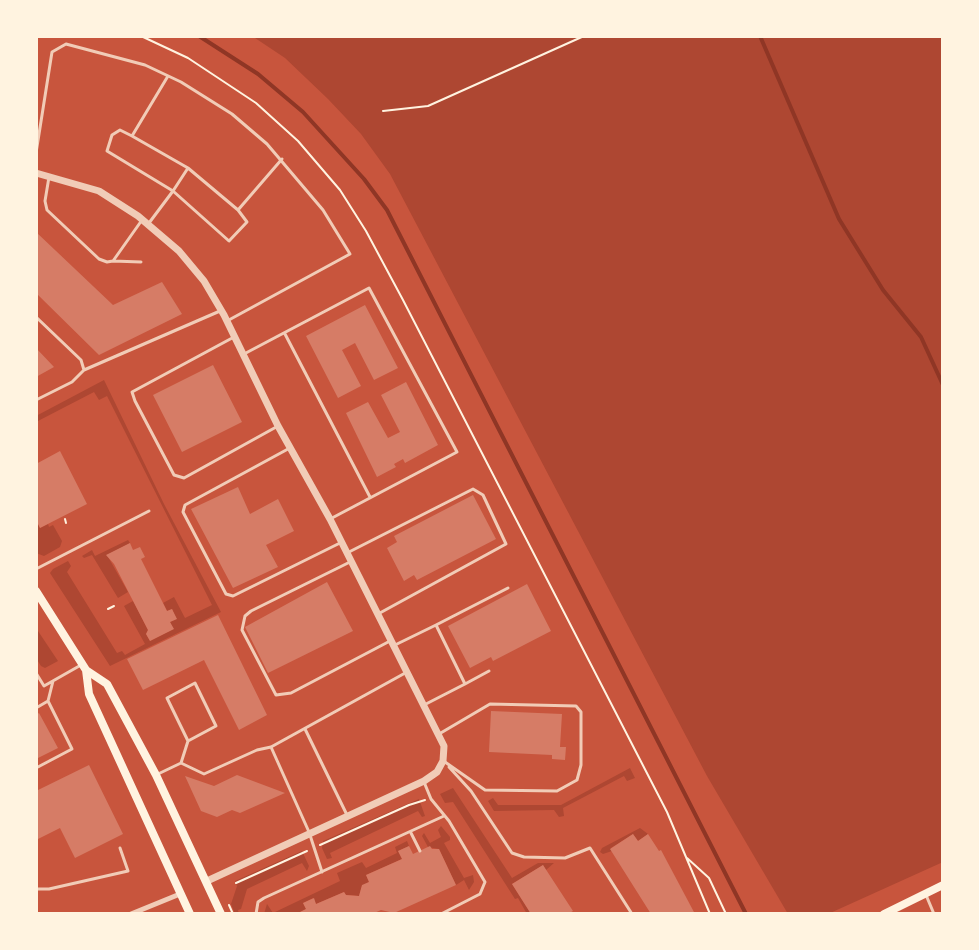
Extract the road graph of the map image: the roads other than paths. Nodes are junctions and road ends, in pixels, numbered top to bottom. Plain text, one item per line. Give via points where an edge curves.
1 (168, 76) junction
2 (132, 136) junction
3 (36, 153) edge
4 (282, 159) junction
5 (188, 168) junction
6 (36, 173) edge
7 (49, 175) junction
8 (173, 191) junction
9 (238, 210) junction
10 (145, 222) junction
11 (113, 261) junction
12 (141, 262) dead end
13 (222, 310) junction
14 (36, 317) edge
15 (227, 321) junction
16 (285, 334) junction
17 (235, 336) junction
18 (244, 354) junction
19 (84, 370) junction
20 (36, 400) edge
21 (278, 426) junction
22 (290, 448) junction
23 (370, 497) junction
24 (149, 511) dead end
25 (330, 519) junction
26 (340, 543) junction
27 (345, 554) junction
28 (350, 562) junction
29 (36, 569) edge
30 (508, 588) dead end
31 (36, 591) edge
32 (378, 614) junction
33 (435, 624) junction
34 (392, 643) junction
35 (84, 667) junction
36 (489, 671) dead end
37 (407, 672) junction
38 (36, 673) edge
39 (53, 681) junction
40 (465, 684) junction
41 (48, 701) junction
42 (424, 705) junction
43 (36, 708) edge
44 (304, 729) junction
45 (439, 735) junction
46 (188, 741) junction
47 (271, 747) junction
48 (443, 761) junction
49 (181, 763) junction
50 (36, 768) edge
51 (156, 775) junction
52 (424, 781) junction
53 (347, 815) junction
54 (444, 816) junction
55 (309, 832) junction
56 (411, 833) junction
57 (120, 848) dead end
58 (420, 850) dead end
59 (322, 872) junction
60 (207, 881) junction
61 (943, 885) edge
62 (36, 889) edge
63 (926, 893) junction
64 (180, 894) junction
65 (131, 914) edge
66 (190, 914) edge
67 (221, 914) edge
68 (256, 914) edge
69 (441, 914) edge
70 (632, 914) edge
71 (884, 914) edge
72 (934, 914) edge

1 - 2 lane
1 - 3 lane via 145,65 66,44 51,52
1 - 4 lane via 232,114
2 - 5 lane
2 - 8 lane via 120,130 112,135 107,151
4 - 9 lane
4 - 15 lane via 323,210 350,254
5 - 8 lane
5 - 9 lane
6 - 7 street
7 - 10 street via 99,191
7 - 11 lane via 47,210 99,259
8 - 9 lane via 229,241 247,222
8 - 10 lane
10 - 11 lane
10 - 13 street via 179,251
11 - 12 lane
13 - 15 street
13 - 19 lane
14 - 19 lane via 81,360
15 - 17 street
16 - 18 lane
16 - 23 lane
16 - 23 lane via 369,288 457,452
17 - 18 street
17 - 21 lane via 132,392 135,401 174,475 184,478
18 - 21 street
19 - 20 lane via 72,382
21 - 22 street
22 - 25 street
22 - 26 lane via 185,505 183,512 226,594 232,596
23 - 25 lane
24 - 29 lane
25 - 26 street
26 - 27 street
27 - 28 street
27 - 32 lane via 473,489 483,495 506,544
28 - 32 street
28 - 34 lane via 250,611 242,630 276,695 291,693
30 - 33 lane
31 - 35 main road
32 - 34 street
33 - 34 lane
33 - 40 lane
34 - 37 street
35 - 39 lane
35 - 51 main road via 107,684
35 - 64 main road via 89,694
36 - 40 lane
37 - 42 street
37 - 44 lane
38 - 39 lane via 44,686
39 - 41 lane
40 - 42 lane
41 - 43 lane
41 - 50 lane via 72,749
42 - 45 street
44 - 47 lane
44 - 53 lane
45 - 48 street via 444,746
45 - 48 lane via 490,704 576,706 581,712 581,765 577,780 556,791 485,790
46 - 46 lane via 216,726 195,683 167,698
46 - 49 lane
47 - 49 lane via 204,774
47 - 55 lane
48 - 52 street via 437,772
48 - 70 lane via 471,792 512,853 565,858 590,848
49 - 51 lane
51 - 60 main road
52 - 53 street
52 - 54 lane
53 - 55 street
54 - 56 lane
54 - 69 lane via 485,882 480,894
55 - 59 lane
55 - 60 street
56 - 58 lane
56 - 59 lane
57 - 62 lane via 128,871
59 - 68 lane via 264,898 258,902
60 - 67 main road
61 - 63 main road
63 - 71 main road
63 - 72 lane
64 - 65 street
64 - 66 main road

